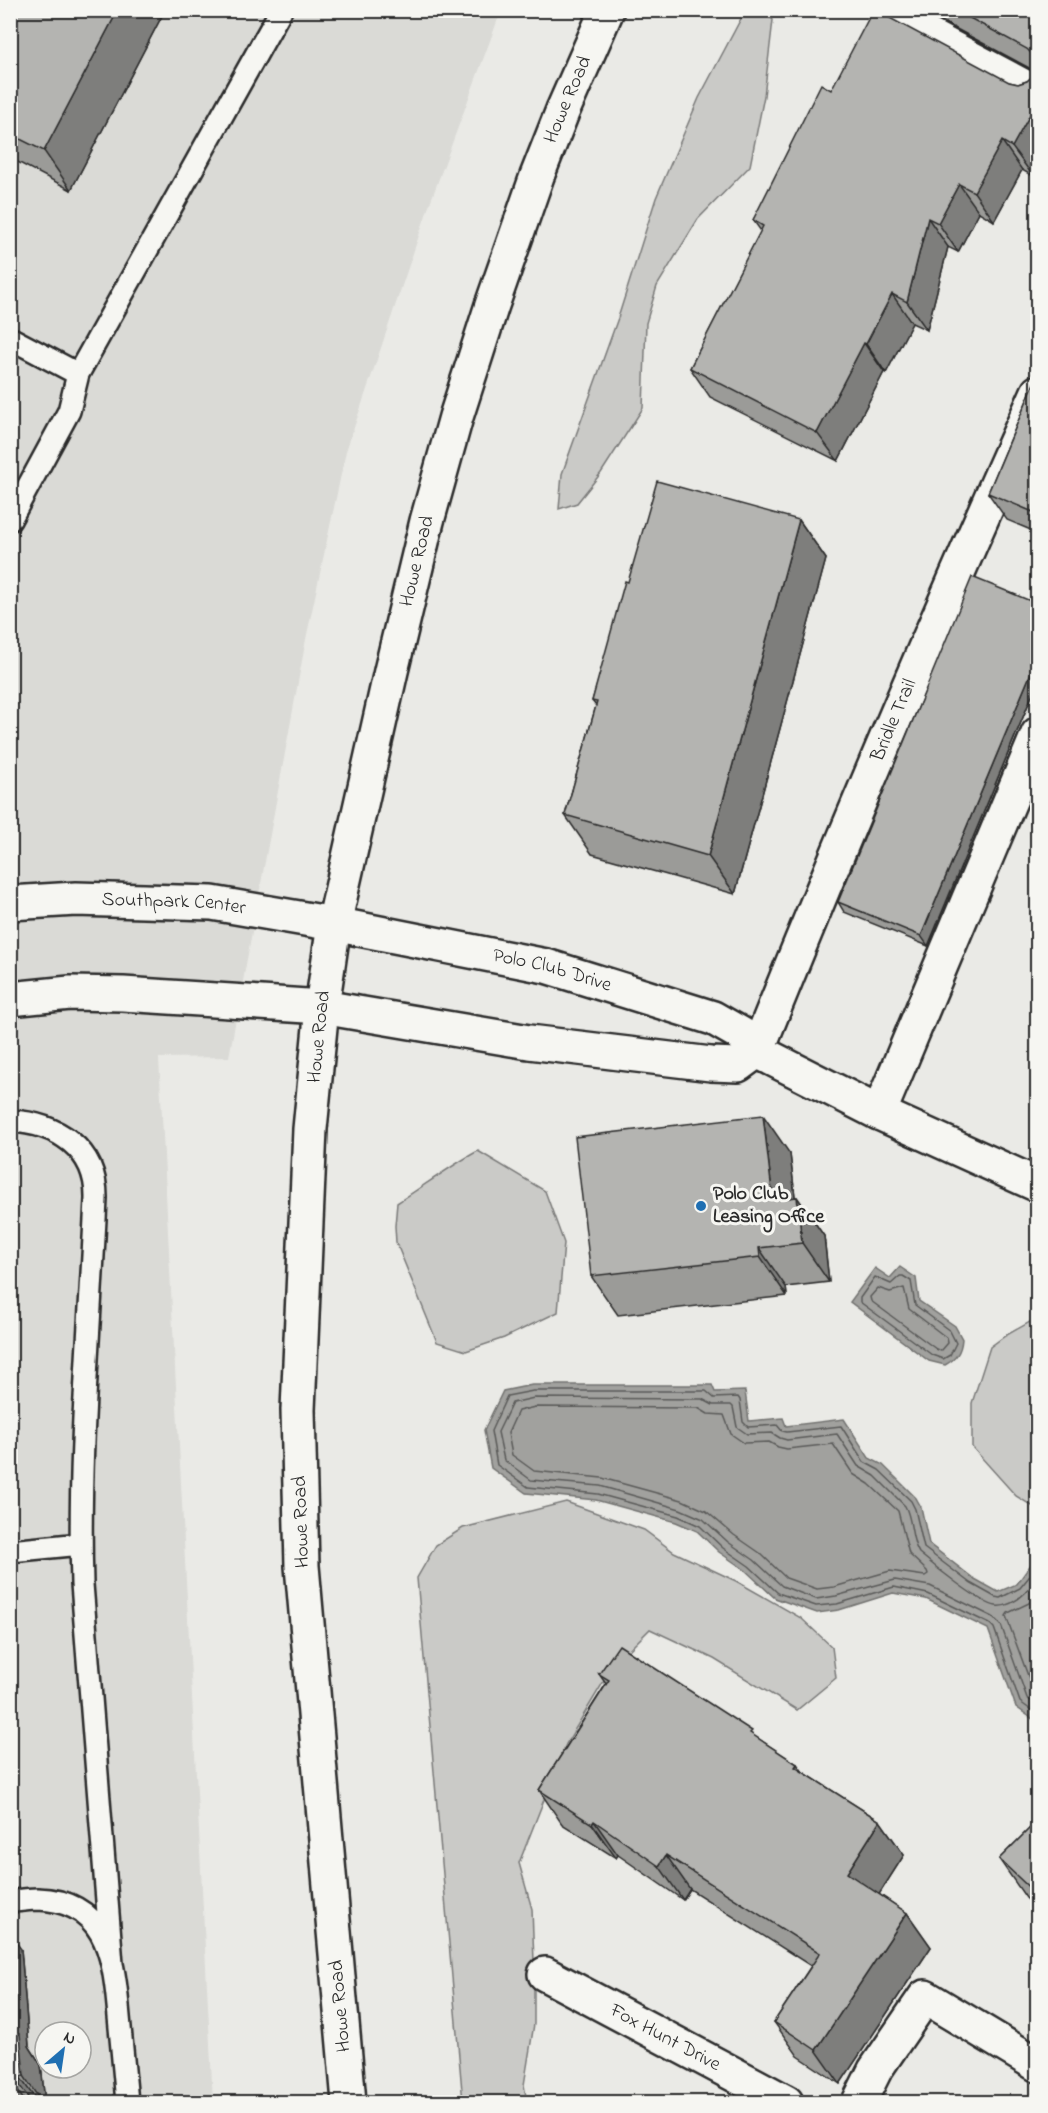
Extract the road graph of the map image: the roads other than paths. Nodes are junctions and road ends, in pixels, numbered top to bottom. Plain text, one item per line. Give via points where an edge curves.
1 (281, 10) edge
2 (608, 10) edge
3 (903, 22) edge
4 (1038, 94) edge
5 (10, 338) edge
6 (78, 374) junction
7 (1038, 393) edge
8 (10, 520) edge
9 (1038, 734) edge
10 (10, 903) edge
11 (334, 924) junction
12 (10, 999) edge
13 (322, 1007) junction
14 (757, 1051) junction
15 (879, 1113) junction
16 (10, 1121) edge
17 (1038, 1185) edge
18 (81, 1544) junction
19 (10, 1551) edge
20 (10, 1902) edge
21 (112, 1964) junction
22 (545, 1974) dead end
23 (1038, 2066) edge
24 (127, 2103) edge
25 (349, 2103) edge
26 (786, 2103) edge
27 (859, 2103) edge

1 - 6 lane
2 - 11 street, Howe Road via 537,176 456,417 391,671
3 - 4 street
5 - 6 lane
6 - 8 lane via 69,411
7 - 14 street, Bridle Trail via 836,855
9 - 15 street
10 - 11 street, Southpark Center via 98,899 212,903
11 - 13 street, Howe Road
11 - 14 street, Polo Club Drive via 546,966 714,1018 741,1034
12 - 13 street via 70,993 123,994
13 - 14 street via 529,1042 669,1060 738,1065
13 - 25 street, Howe Road via 310,1129 298,1410 302,1566
14 - 15 street, Polo Club Drive
15 - 17 street, Polo Club Drive
16 - 18 lane via 47,1127 61,1135 86,1155 95,1179
18 - 19 lane
18 - 21 lane
20 - 21 lane via 38,1899 75,1907 99,1928
21 - 24 lane
22 - 26 street, Fox Hunt Drive
23 - 27 street via 925,1996 874,2070

